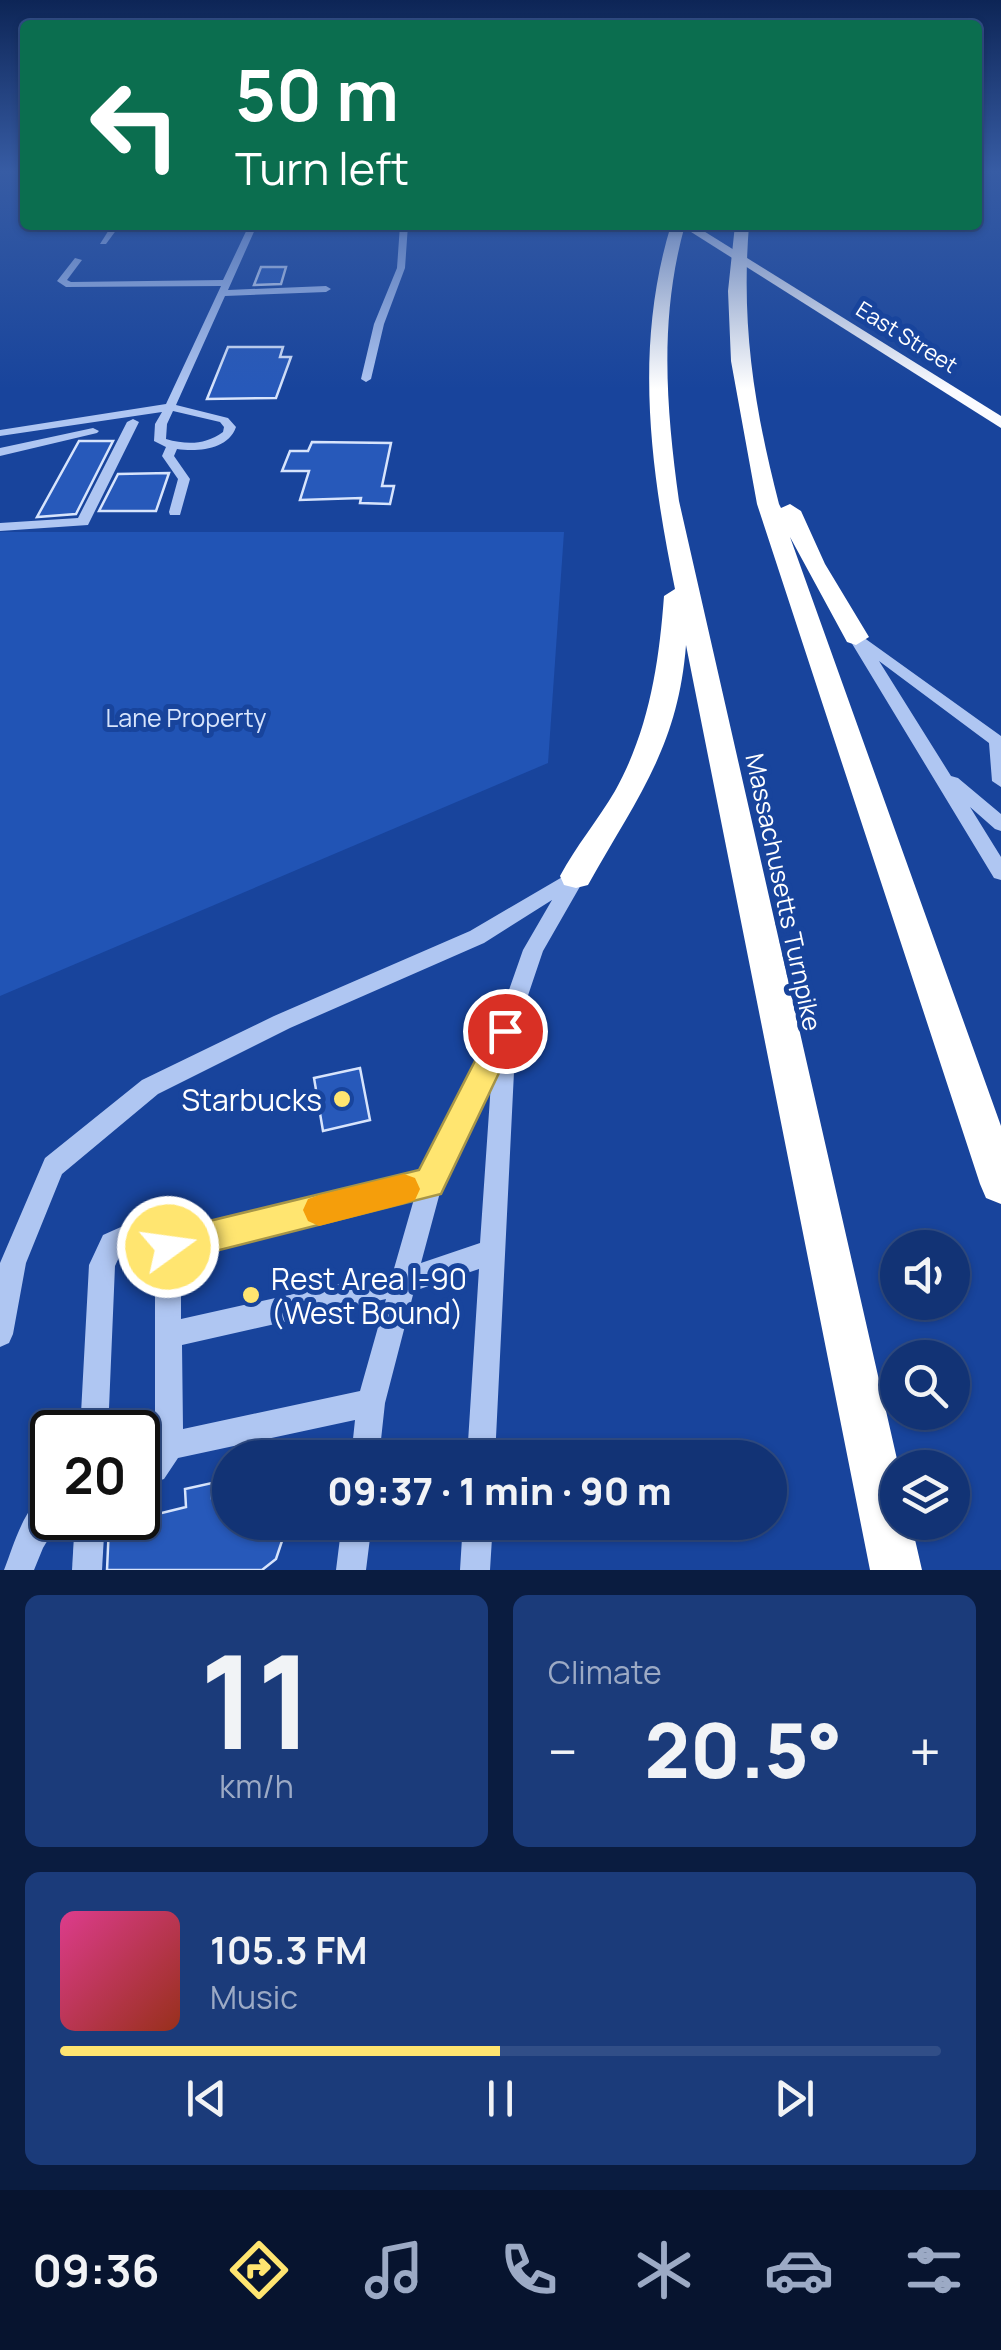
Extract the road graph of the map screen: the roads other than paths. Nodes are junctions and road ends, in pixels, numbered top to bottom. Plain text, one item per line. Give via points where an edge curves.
1 (245, 243) edge
2 (403, 243) edge
3 (673, 243) edge
4 (715, 243) edge
5 (740, 243) edge
6 (78, 260) dead end
7 (224, 288) junction
8 (326, 288) dead end
9 (366, 379) dead end
10 (170, 407) junction
11 (748, 408) junction
12 (162, 421) junction
13 (133, 422) junction
14 (1001, 423) edge
15 (0, 433) edge
16 (172, 446) junction
17 (0, 452) edge
18 (175, 512) dead end
19 (0, 527) edge
20 (677, 548) junction
21 (856, 636) junction
22 (999, 742) edge
23 (936, 768) junction
24 (1001, 781) edge
25 (1001, 824) edge
26 (1001, 874) edge
27 (576, 876) junction
28 (505, 1031) junction
29 (430, 1183) junction
30 (1001, 1184) edge
31 (168, 1247) junction
32 (493, 1252) junction
33 (400, 1283) junction
34 (0, 1334) edge
35 (168, 1334) junction
36 (371, 1403) junction
37 (95, 1410) edge
38 (367, 1440) edge
39 (482, 1440) edge
40 (170, 1446) junction
41 (160, 1460) edge
42 (31, 1540) edge
43 (88, 1540) edge
44 (355, 1540) edge
45 (477, 1540) edge
46 (18, 1570) edge
47 (86, 1570) edge
48 (351, 1570) edge
49 (475, 1570) edge
50 (896, 1570) edge

1 - 7 street
2 - 9 street
3 - 20 highway, Massachusetts Turnpike via 658,338 658,405
4 - 14 main road, East Street
5 - 11 highway via 735,281
6 - 7 street via 62,282
7 - 8 street
7 - 10 street
10 - 12 street
10 - 15 street
10 - 16 street via 230,427 220,441
11 - 21 highway via 814,564
11 - 30 highway via 816,647
12 - 13 street
12 - 16 street via 160,442
13 - 17 street
13 - 19 street via 83,522
16 - 18 street via 168,456 184,480
20 - 27 highway via 674,658 661,720 633,784
20 - 50 highway, Massachusetts Turnpike
21 - 22 street
21 - 23 street
22 - 24 street
23 - 25 street
23 - 26 street
27 - 28 street via 534,950
27 - 34 street via 477,937 150,1087 53,1166 14,1264
28 - 29 street
28 - 32 street
29 - 31 street
29 - 33 street
31 - 35 street
31 - 37 street via 150,1226 112,1244 102,1265
32 - 33 street
32 - 39 street
33 - 35 street
33 - 36 street
35 - 40 street
36 - 38 street
36 - 40 street
40 - 41 street
42 - 46 street
43 - 47 street
44 - 48 street
45 - 49 street

